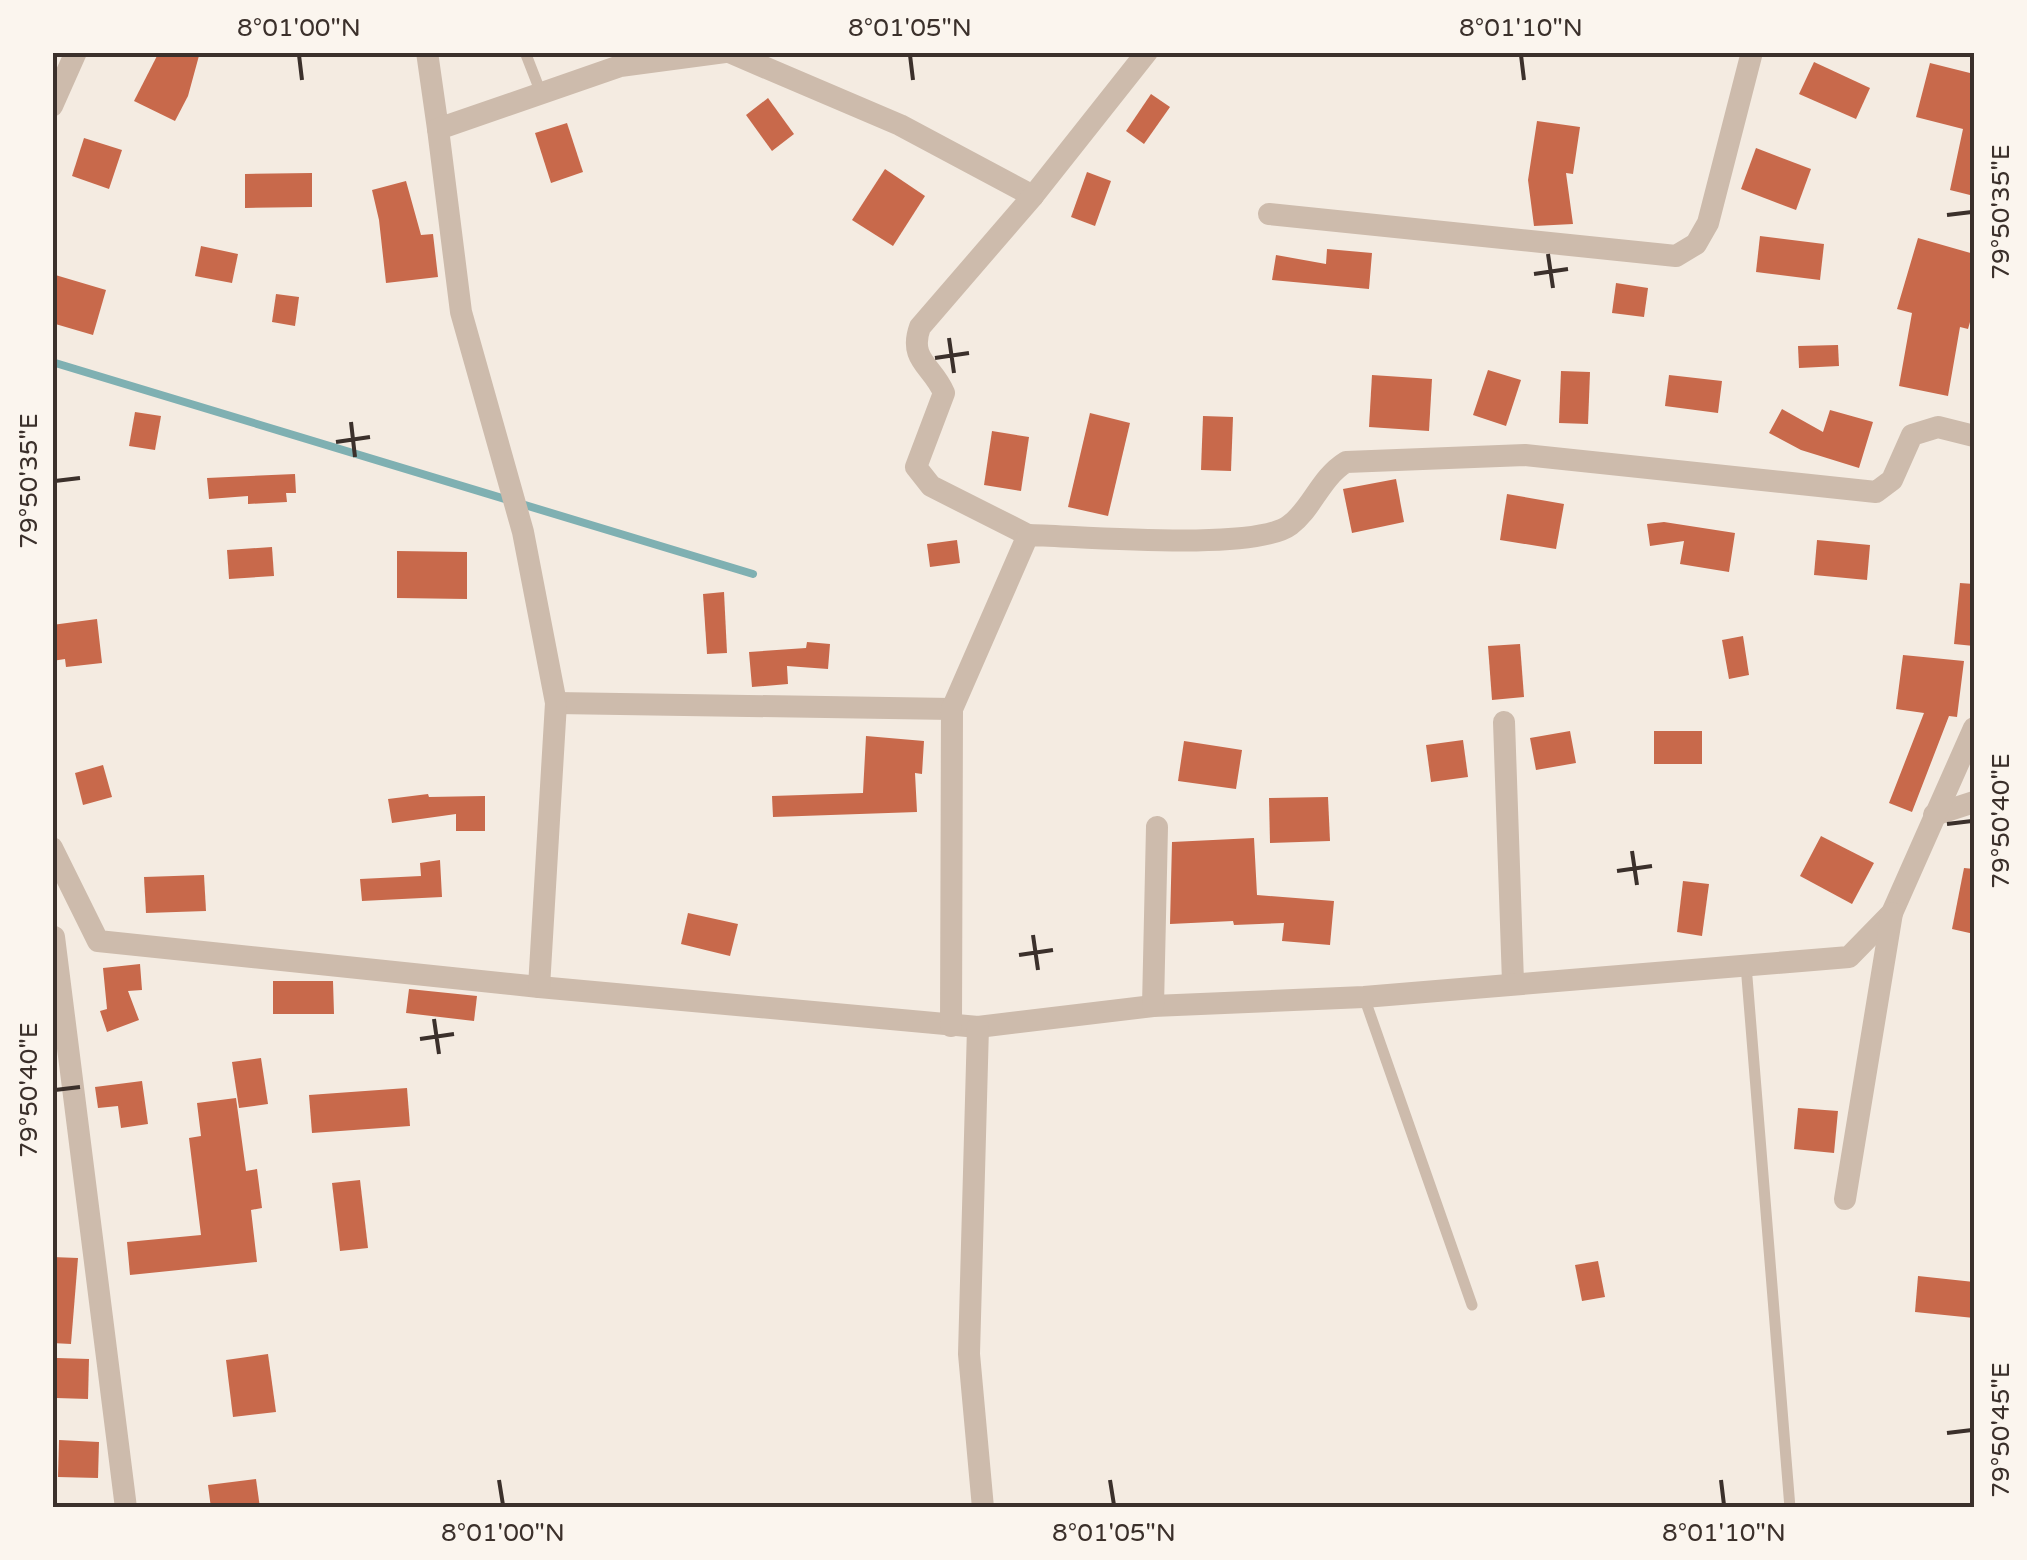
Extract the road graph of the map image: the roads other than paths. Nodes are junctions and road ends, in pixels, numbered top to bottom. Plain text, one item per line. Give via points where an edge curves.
1 (76, 52) edge
2 (426, 52) edge
3 (525, 52) edge
4 (727, 52) edge
5 (1147, 52) edge
6 (1752, 52) edge
7 (624, 59) edge
8 (540, 93) junction
9 (52, 106) edge
10 (438, 129) junction
11 (1033, 196) junction
12 (1269, 214) dead end
13 (1974, 436) edge
14 (1028, 534) junction
15 (556, 703) junction
16 (952, 709) junction
17 (1504, 722) dead end
18 (1974, 728) edge
19 (1974, 802) edge
20 (1934, 816) junction
21 (1157, 827) dead end
22 (52, 848) edge
23 (1892, 913) junction
24 (53, 937) edge
25 (98, 941) junction
26 (1746, 965) junction
27 (1514, 982) junction
28 (539, 987) junction
29 (1364, 997) junction
30 (1153, 1006) junction
31 (952, 1026) junction
32 (978, 1027) junction
33 (1845, 1199) dead end
34 (1472, 1305) dead end
35 (126, 1508) edge
36 (982, 1508) edge
37 (1790, 1508) edge

1 - 9 street
2 - 10 street
3 - 8 lane
4 - 7 street
4 - 11 street via 900,125
5 - 11 street
6 - 12 street via 1708,222 1696,244 1676,256
7 - 8 street
8 - 10 street
10 - 15 street via 460,312 523,532
11 - 14 street via 914,342 944,394 916,467 931,486
13 - 14 street via 1938,427 1912,435 1892,480 1876,492 1525,455 1346,462 1289,526 1252,538
14 - 16 street
15 - 16 street
15 - 28 street
16 - 31 street
17 - 27 street
18 - 20 street
19 - 20 street
20 - 23 street
21 - 30 street
22 - 25 street
23 - 26 street via 1848,957
23 - 33 street
24 - 25 street
24 - 35 street
25 - 28 street
26 - 27 street
26 - 37 lane
27 - 29 street
28 - 31 street
29 - 30 street
29 - 34 lane
30 - 32 street
31 - 32 street
32 - 36 street via 969,1354

